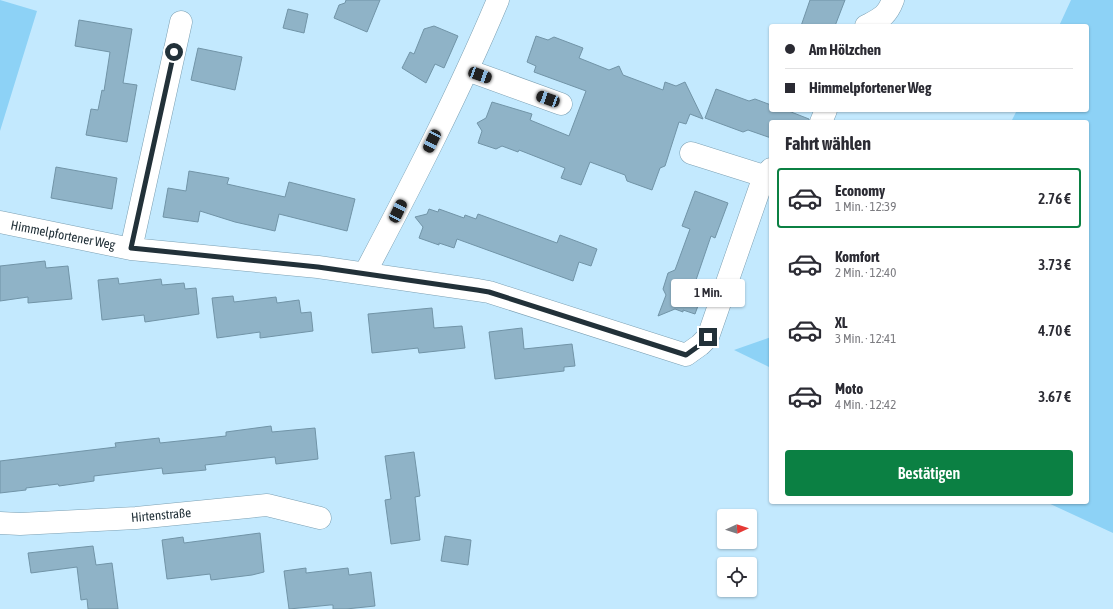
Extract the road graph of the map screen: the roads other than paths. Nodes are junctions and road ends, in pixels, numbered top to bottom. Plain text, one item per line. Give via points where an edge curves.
1 (498, 0) edge
2 (893, 0) edge
3 (181, 22) dead end
4 (870, 24) edge
5 (467, 70) junction
6 (561, 104) dead end
7 (691, 153) dead end
8 (768, 173) edge
9 (0, 222) edge
10 (131, 248) junction
11 (365, 274) junction
12 (320, 518) dead end
13 (0, 523) edge

1 - 5 street
2 - 4 street via 888,13
3 - 10 street
5 - 6 street
5 - 11 street
7 - 8 street, Himmelpfortener Weg
8 - 11 street, Himmelpfortener Weg via 708,337 686,355 489,292
9 - 10 street, Himmelpfortener Weg
10 - 11 street, Himmelpfortener Weg
12 - 13 street, Hirtenstraße via 267,505 136,518

